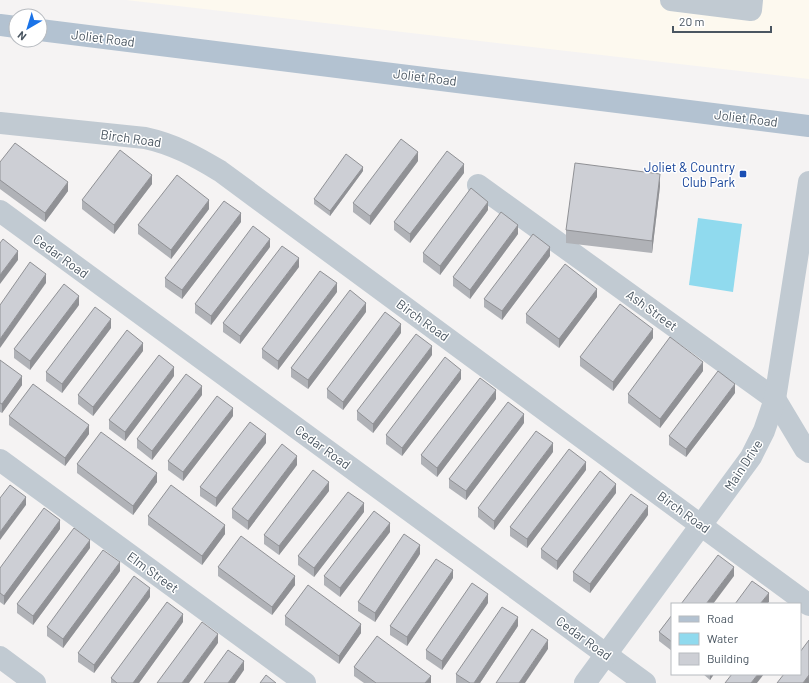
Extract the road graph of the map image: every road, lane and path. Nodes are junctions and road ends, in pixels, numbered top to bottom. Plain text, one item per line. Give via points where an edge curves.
1 (671, 0) edge
2 (752, 0) edge
3 (48, 31) edge
4 (0, 123) edge
5 (809, 126) edge
6 (809, 182) edge
7 (478, 185) dead end
8 (0, 211) edge
9 (775, 399) junction
10 (809, 452) edge
11 (0, 460) edge
12 (701, 525) junction
13 (809, 605) edge
14 (606, 654) junction
15 (0, 657) edge
16 (35, 683) edge
17 (306, 683) edge
18 (585, 683) edge
19 (645, 683) edge

1 - 2 street via 751,10
3 - 5 main road, Joliet Road
4 - 12 street, Birch Road via 145,138 165,142 203,160
6 - 9 street, Main Drive
7 - 9 street, Ash Street
8 - 14 street, Cedar Road
9 - 10 street, Ash Street
9 - 12 street, Main Drive via 751,457
11 - 17 street, Elm Street
12 - 13 street, Birch Road
12 - 14 street, Main Drive
14 - 18 street, Main Drive
14 - 19 street, Cedar Road
15 - 16 street

